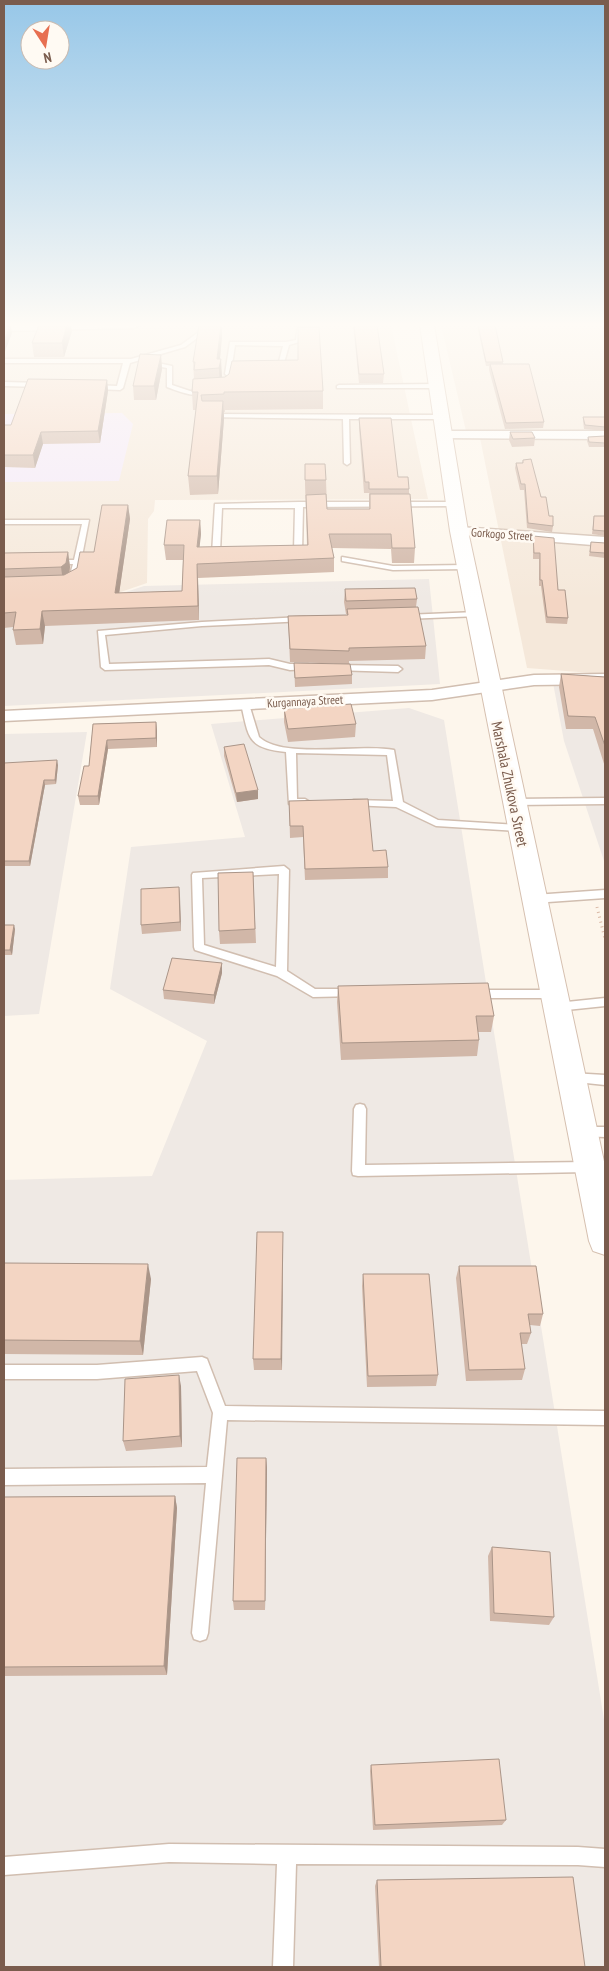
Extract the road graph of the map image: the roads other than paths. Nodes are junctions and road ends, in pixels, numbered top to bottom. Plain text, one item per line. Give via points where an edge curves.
1 (346, 416) edge
2 (442, 416) edge
3 (445, 435) junction
4 (605, 435) edge
5 (347, 463) dead end
6 (300, 504) junction
7 (456, 504) junction
8 (4, 522) edge
9 (460, 531) junction
10 (605, 542) edge
11 (280, 553) edge
12 (234, 554) edge
13 (345, 559) dead end
14 (50, 562) edge
15 (77, 562) junction
16 (466, 567) junction
17 (66, 586) edge
18 (476, 614) junction
19 (394, 617) edge
20 (308, 619) edge
21 (319, 668) edge
22 (329, 668) edge
23 (398, 669) dead end
24 (605, 679) edge
25 (490, 687) junction
26 (245, 704) junction
27 (4, 716) edge
28 (291, 750) junction
29 (605, 801) edge
30 (514, 802) junction
31 (320, 803) edge
32 (340, 803) edge
33 (398, 804) junction
34 (520, 828) junction
35 (600, 894) edge
36 (534, 898) junction
37 (282, 973) junction
38 (361, 993) edge
39 (467, 994) edge
40 (555, 1001) junction
41 (605, 1002) edge
42 (571, 1078) junction
43 (605, 1080) edge
44 (360, 1109) dead end
45 (594, 1132) edge
46 (596, 1176) edge
47 (605, 1241) edge
48 (4, 1372) edge
49 (220, 1413) junction
50 (605, 1418) edge
51 (215, 1475) junction
52 (4, 1477) edge
53 (200, 1633) dead end
54 (287, 1855) junction
55 (605, 1858) edge
56 (4, 1866) edge
57 (283, 1967) edge

1 - 5 lane
2 - 3 main road, Marshala Zhukova Street
3 - 4 street
3 - 7 main road, Marshala Zhukova Street
6 - 7 lane
6 - 11 lane via 298,553
6 - 12 lane via 218,506 216,554
7 - 9 main road, Marshala Zhukova Street
8 - 15 lane via 86,522
9 - 10 street, Gorkogo Street
9 - 16 main road, Marshala Zhukova Street
13 - 16 lane via 394,568
14 - 15 lane
15 - 17 lane via 74,580
16 - 18 main road, Marshala Zhukova Street
18 - 19 lane
18 - 25 main road, Marshala Zhukova Street
20 - 21 lane via 101,633 105,667 269,662
22 - 23 lane
24 - 25 street, Kurgannaya Street via 534,680
25 - 26 street, Kurgannaya Street via 432,695
25 - 30 main road, Marshala Zhukova Street
26 - 27 street, Kurgannaya Street
26 - 28 lane via 255,739 264,746
28 - 31 lane via 292,802
28 - 33 lane via 391,752
29 - 30 lane
30 - 34 main road, Marshala Zhukova Street
32 - 33 lane
33 - 34 lane via 436,823
34 - 36 main road, Marshala Zhukova Street
35 - 36 lane
36 - 40 main road, Marshala Zhukova Street
37 - 37 lane via 199,947 196,875 284,870
37 - 38 lane via 313,993
39 - 40 lane
40 - 41 lane
40 - 42 main road, Marshala Zhukova Street
42 - 43 lane
42 - 45 main road, Marshala Zhukova Street
44 - 46 lane via 358,1171
45 - 46 main road, Marshala Zhukova Street
46 - 47 main road, Marshala Zhukova Street
48 - 49 lane via 97,1372 202,1364
49 - 50 lane
49 - 51 lane
51 - 52 lane
51 - 53 lane
54 - 55 lane
54 - 56 lane via 169,1853
54 - 57 lane

